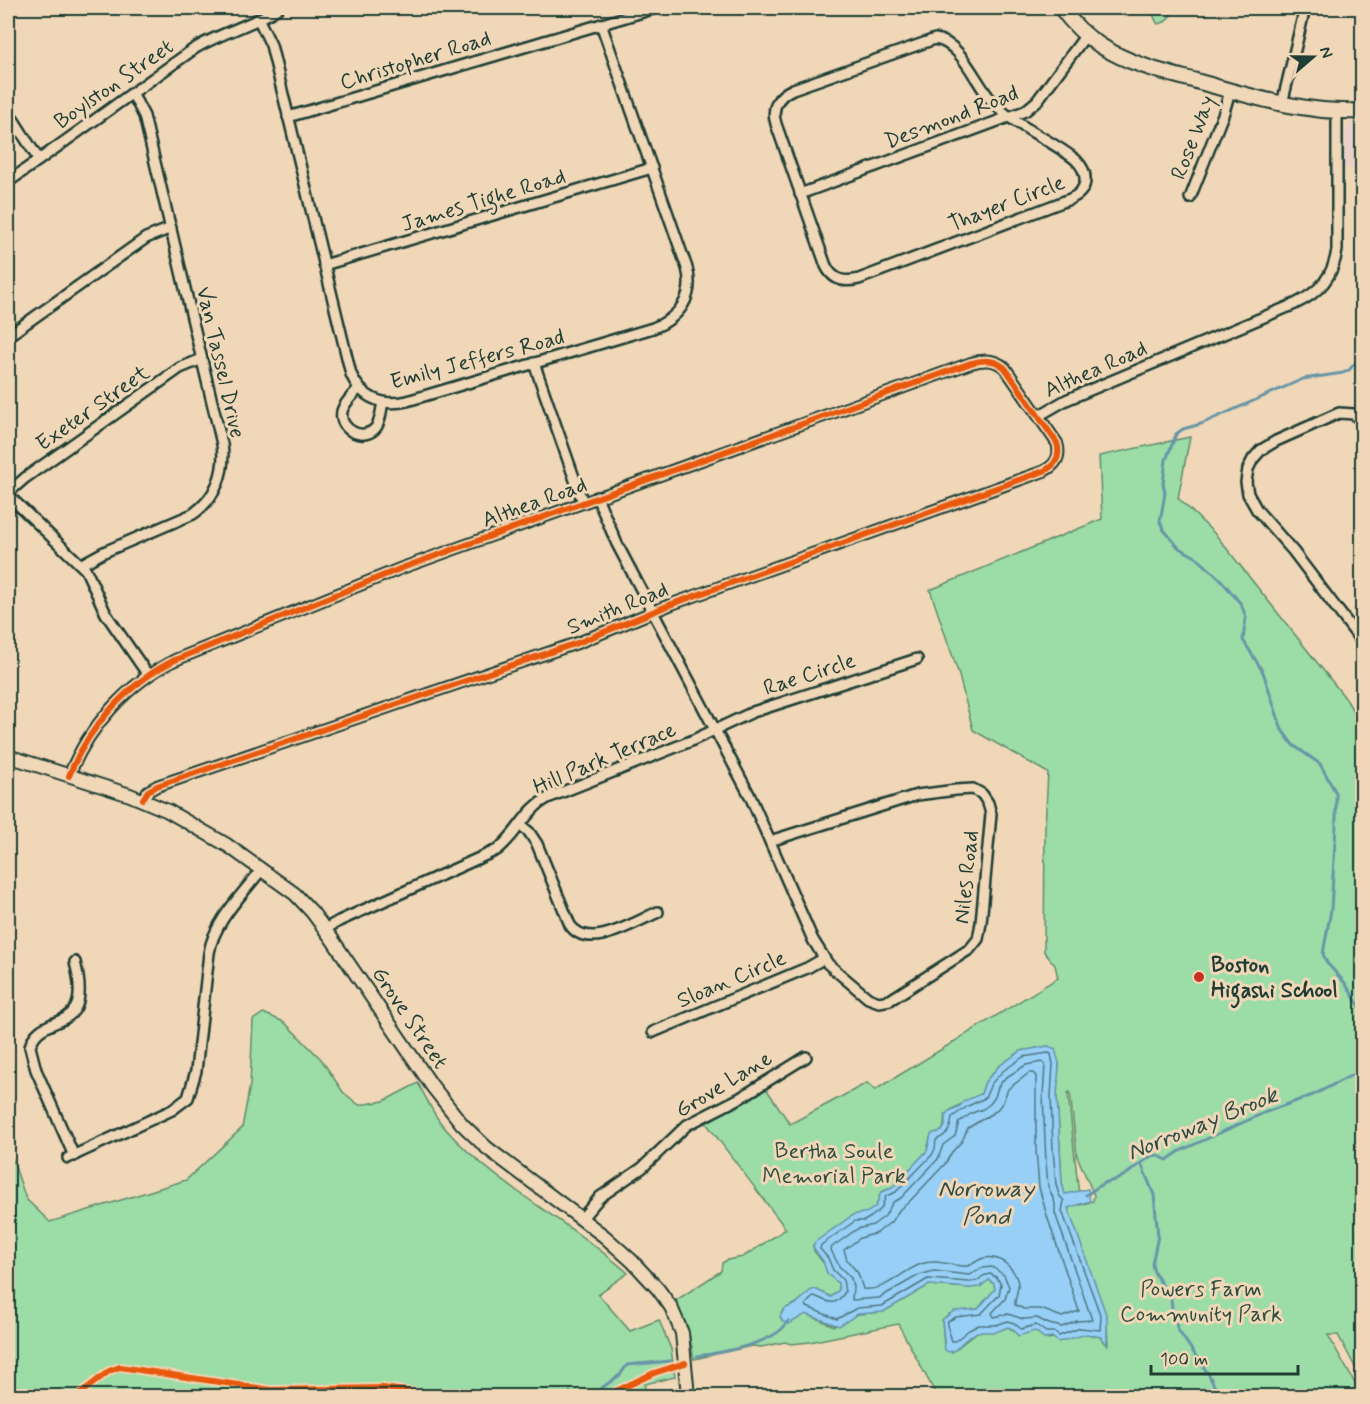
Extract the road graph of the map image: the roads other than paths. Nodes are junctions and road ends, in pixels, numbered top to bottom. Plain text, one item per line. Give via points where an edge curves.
1 (278, 8) edge
2 (656, 8) edge
3 (1061, 8) edge
4 (1305, 8) edge
5 (259, 20) junction
6 (601, 24) junction
7 (1086, 36) junction
8 (1230, 91) junction
9 (132, 93) junction
10 (1282, 104) junction
11 (8, 111) edge
12 (1362, 111) edge
13 (1337, 112) junction
14 (288, 117) junction
15 (1011, 117) junction
16 (39, 160) junction
17 (651, 168) junction
18 (8, 182) edge
19 (800, 194) junction
20 (1190, 198) dead end
21 (171, 228) junction
22 (324, 265) junction
23 (8, 336) edge
24 (202, 359) junction
25 (534, 363) junction
26 (359, 388) junction
27 (382, 402) junction
28 (1040, 415) junction
29 (1362, 422) edge
30 (8, 494) edge
31 (597, 497) junction
32 (583, 503) junction
33 (82, 564) junction
34 (652, 613) junction
35 (1362, 642) edge
36 (917, 659) dead end
37 (148, 675) junction
38 (715, 730) junction
39 (8, 756) edge
40 (69, 776) junction
41 (143, 799) junction
42 (520, 825) junction
43 (770, 841) junction
44 (262, 869) junction
45 (658, 912) dead end
46 (325, 929) junction
47 (823, 959) junction
48 (75, 962) dead end
49 (654, 1032) dead end
50 (806, 1057) dead end
51 (582, 1218) junction
52 (688, 1396) edge

1 - 5 street, Boylston Street
2 - 6 street, Christopher Road
3 - 7 main road
4 - 10 street
5 - 9 street, Boylston Street via 201,45
5 - 14 street, Emily Jeffers Road via 271,45
6 - 14 street, Christopher Road
6 - 17 street, Emily Jeffers Road
7 - 8 main road via 1131,61
7 - 15 street, Desmond Road via 1033,105
8 - 10 main road
8 - 20 street, Rose Way
9 - 16 street, Boylston Street
9 - 21 street, Van Tassel Drive via 144,116
10 - 13 main road
11 - 16 street
12 - 13 main road
13 - 28 street, Althea Road via 1337,250 1323,286 1296,304 1066,400
14 - 22 street, Emily Jeffers Road
15 - 19 street, Desmond Road
15 - 19 street, Thayer Circle via 992,101 956,50 940,40 793,89 780,97 774,114
15 - 19 street, Thayer Circle via 1079,163 1086,179 1079,195 849,282 838,280 828,270
16 - 18 street, Boylston Street
17 - 22 street, James Tighe Road
17 - 25 street, Emily Jeffers Road via 688,274 684,305 659,326
21 - 23 street via 146,238
21 - 24 street, Van Tassel Drive
22 - 26 street, Emily Jeffers Road via 350,369
24 - 30 street, Exeter Street via 180,368
24 - 33 street, Van Tassel Drive via 223,450 222,470 212,495 187,518
25 - 27 street, Emily Jeffers Road via 407,401
25 - 32 street
26 - 27 street, Emily Jeffers Road
26 - 27 street via 342,412 344,425 353,433 373,430
28 - 31 street, Althea Road via 1002,365 980,360
28 - 34 street, Smith Road via 1059,450 1054,464 1044,471
29 - 35 street via 1354,414 1339,413 1276,441 1253,459 1246,482 1257,510
30 - 33 street
31 - 32 street, Althea Road
31 - 34 street, Niles Road
32 - 37 street, Althea Road via 393,571
33 - 37 street via 106,614
34 - 38 street, Niles Road
34 - 41 street, Smith Road via 590,639 157,786
36 - 38 street, Rae Circle via 753,712
37 - 40 street, Althea Road via 112,708 80,752
38 - 42 street, Hill Park Terrace via 545,799
38 - 43 street, Niles Road
39 - 40 street, Grove Street
40 - 41 street, Grove Street
41 - 44 street, Grove Street via 210,834
42 - 45 street via 537,844 570,925 580,935 601,936
42 - 46 street, Hill Park Terrace via 490,854
43 - 47 street, Niles Road
43 - 47 street, Niles Road via 924,794 973,789 988,803 990,820 980,929 970,949 900,995 884,1001 868,998
44 - 46 street, Grove Street via 295,894
44 - 48 street via 222,921 210,946 196,1071 188,1098 172,1110 71,1157 30,1047 37,1034 76,1009 80,987
46 - 51 street, Grove Street via 457,1118 487,1148
47 - 49 street, Sloan Circle
50 - 51 street, Grove Lane via 687,1125 642,1168 600,1197
51 - 52 street, Grove Street via 632,1261 670,1307 682,1334

